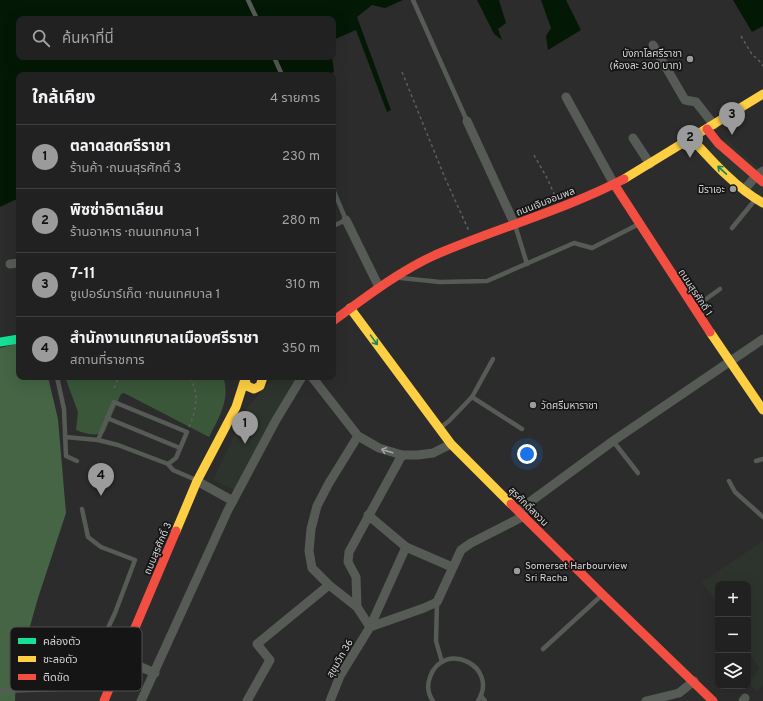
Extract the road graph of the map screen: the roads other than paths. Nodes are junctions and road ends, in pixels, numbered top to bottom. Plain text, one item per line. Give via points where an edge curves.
1 (248, 0) edge
2 (413, 0) edge
3 (256, 16) edge
4 (653, 45) dead end
5 (275, 60) edge
6 (281, 72) edge
7 (763, 94) edge
8 (566, 97) dead end
9 (467, 121) joint
10 (710, 127) junction
11 (633, 138) dead end
12 (692, 138) junction
13 (650, 164) junction
14 (761, 176) edge
15 (614, 184) junction
16 (744, 190) junction
17 (336, 196) edge
18 (759, 201) edge
19 (763, 206) edge
20 (346, 220) junction
21 (639, 224) junction
22 (336, 225) edge
23 (515, 225) junction
24 (732, 228) dead end
25 (527, 264) junction
26 (379, 286) junction
27 (720, 289) dead end
28 (350, 308) junction
29 (694, 308) junction
30 (336, 319) edge
31 (763, 338) edge
32 (16, 339) edge
33 (0, 342) edge
34 (493, 359) dead end
35 (729, 361) junction
36 (58, 380) edge
37 (243, 380) edge
38 (244, 380) edge
39 (300, 380) edge
40 (314, 380) edge
41 (262, 381) edge
42 (472, 397) junction
43 (236, 407) junction
44 (763, 410) edge
45 (108, 418) junction
46 (439, 429) junction
47 (522, 429) dead end
48 (358, 436) junction
49 (65, 437) junction
50 (98, 440) junction
51 (613, 441) junction
52 (451, 444) junction
53 (180, 448) junction
54 (402, 455) junction
55 (763, 459) edge
56 (78, 461) dead end
57 (756, 461) dead end
58 (168, 464) junction
59 (638, 473) dead end
60 (197, 481) junction
61 (729, 481) dead end
62 (233, 501) junction
63 (82, 509) dead end
64 (521, 513) junction
65 (368, 515) junction
66 (763, 517) edge
67 (406, 547) junction
68 (452, 567) junction
69 (329, 585) junction
70 (602, 594) junction
71 (437, 602) junction
72 (357, 607) junction
73 (108, 627) edge
74 (135, 627) edge
75 (370, 627) junction
76 (543, 650) dead end
77 (442, 662) junction
78 (142, 667) edge
79 (155, 673) junction
80 (694, 681) junction
81 (0, 691) edge
82 (10, 691) edge
83 (108, 691) edge
84 (481, 696) junction
85 (104, 701) edge
86 (141, 701) edge
87 (247, 701) edge
88 (330, 701) edge
89 (433, 701) edge
90 (478, 701) edge
91 (485, 701) edge
92 (646, 701) edge
93 (713, 701) edge

1 - 3 lane
2 - 9 lane
4 - 10 street via 685,100 696,102
5 - 6 lane
7 - 10 street, ถนนเจิมจอมพล
8 - 15 street
9 - 23 street
10 - 12 street, ถนนเจิมจอมพล
10 - 14 street via 718,143
11 - 13 street
12 - 13 street, ถนนเจิมจอมพล
16 -> 12 street
13 - 15 street, ถนนเจิมจอมพล
14 - 16 street
15 - 21 street, ถนนสุรศักดิ์ 1
15 - 23 street, ถนนเจิมจอมพล via 598,193
16 - 18 street
17 - 20 lane
18 - 19 street
18 - 24 lane
20 - 22 lane
20 - 26 street
21 - 25 lane via 592,248 574,243
21 - 29 street, ถนนสุรศักดิ์ 1
23 - 25 lane
23 - 26 street, ถนนเจิมจอมพล via 434,256
25 - 26 lane via 486,281 440,282 399,278
26 - 28 street, ถนนเจิมจอมพล
27 - 29 lane
28 - 30 street, ถนนเจิมจอมพล
28 -> 46 street, สุรศักดิ์สงวน
29 - 35 street, ถนนสุรศักดิ์ 1
31 - 35 street
32 - 33 street
34 - 42 lane
35 - 44 street, ถนนสุรศักดิ์ 1
35 - 51 street
36 - 49 lane via 64,409
37 - 43 street, ถนนสุรศักดิ์ 3
38 - 41 street via 248,387 254,389
39 - 62 street
40 - 48 street
41 - 43 street, ถนนสุรศักดิ์ 3
42 - 46 lane
42 - 47 lane
43 - 60 street, ถนนสุรศักดิ์ 3
45 - 50 lane
45 - 53 lane
45 - 53 lane via 114,402 187,432
46 - 52 street, สุรศักดิ์สงวน
54 -> 48 street via 379,448
48 - 69 street via 317,506 310,530 309,551 312,568
49 - 50 lane
49 - 56 lane via 66,456
50 - 58 lane
51 - 59 lane
51 - 64 street
52 - 54 street via 432,453
52 - 64 street, สุรศักดิ์สงวน
53 - 58 lane via 176,458
54 - 65 street
55 - 57 lane
58 - 60 lane via 173,470
60 - 62 street
60 - 74 street, ถนนสุรศักดิ์ 3
61 - 66 lane via 735,492
62 - 79 street
63 - 73 lane via 88,537 101,547 135,560
64 - 68 street via 461,550
64 - 70 street, สุรศักดิ์สงวน
65 - 67 street
65 - 72 street via 349,552 348,562 356,577
67 - 68 street
67 - 75 street, สุขุมวิท 36
68 - 71 street
69 - 72 street
69 - 87 street via 257,644 270,660
70 - 76 lane
70 - 80 street, สุรศักดิ์สงวน
71 - 75 street
71 - 77 lane via 436,641
72 - 75 street
75 - 88 street, สุขุมวิท 36 via 340,676
77 - 84 lane via 454,658 472,663 482,678
77 - 89 lane via 432,673 429,681
78 - 79 street
79 - 86 street
80 - 92 street via 679,693
80 - 93 street, สุรศักดิ์สงวน
81 - 82 lane
83 - 85 street, ถนนสุรศักดิ์ 3
84 - 90 lane
84 - 91 lane

